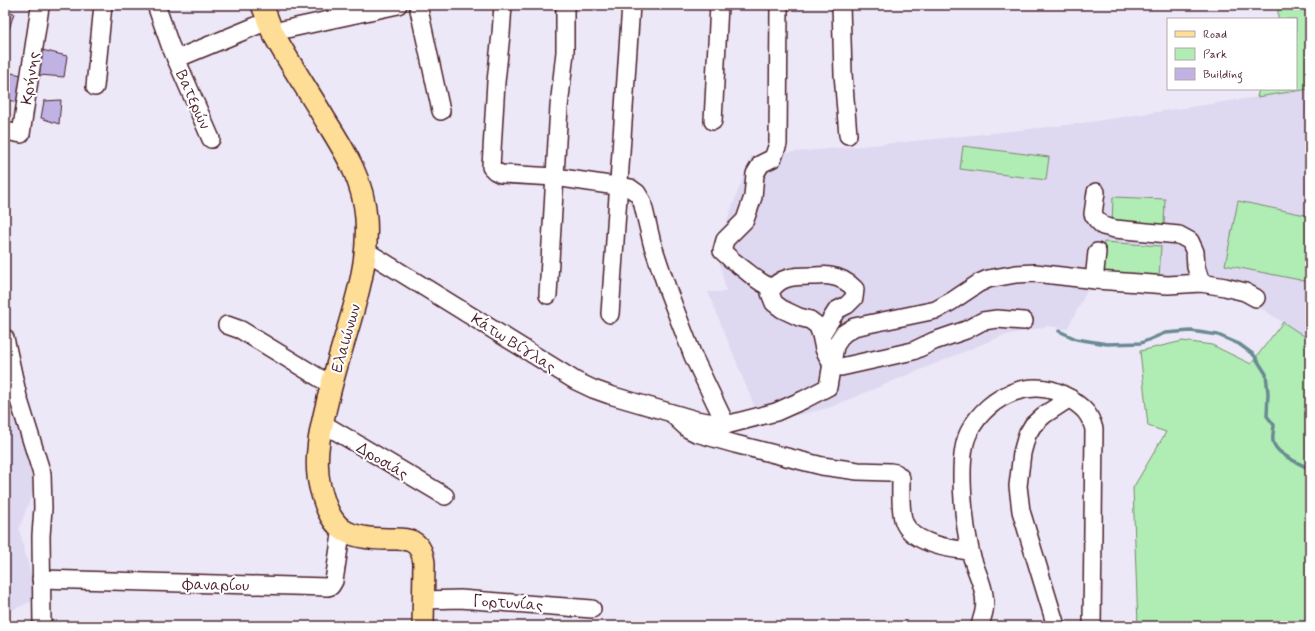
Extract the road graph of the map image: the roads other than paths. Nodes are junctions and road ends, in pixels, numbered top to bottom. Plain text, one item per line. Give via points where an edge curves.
1 (103, 5) edge
2 (156, 5) edge
3 (398, 5) edge
4 (418, 5) edge
5 (503, 5) edge
6 (565, 5) edge
7 (630, 5) edge
8 (719, 5) edge
9 (779, 5) edge
10 (841, 5) edge
11 (40, 6) dead end
12 (268, 20) edge
13 (176, 59) junction
14 (95, 87) dead end
15 (441, 111) dead end
16 (713, 121) dead end
17 (5, 130) edge
18 (848, 135) dead end
19 (211, 139) dead end
20 (555, 177) junction
21 (617, 186) junction
22 (1096, 192) dead end
23 (366, 250) junction
24 (1097, 252) dead end
25 (1096, 280) junction
26 (1201, 283) junction
27 (772, 288) junction
28 (548, 295) dead end
29 (1256, 298) dead end
30 (610, 314) dead end
31 (1024, 321) dead end
32 (227, 325) dead end
33 (821, 335) junction
34 (5, 338) edge
35 (832, 365) junction
36 (331, 385) junction
37 (1070, 398) junction
38 (670, 412) junction
39 (322, 423) junction
40 (726, 425) junction
41 (445, 496) dead end
42 (342, 528) junction
43 (970, 551) junction
44 (41, 579) junction
45 (424, 600) junction
46 (592, 609) dead end
47 (42, 626) edge
48 (423, 626) edge
49 (980, 626) edge
50 (1056, 626) edge
51 (1092, 626) edge

1 - 14 street
2 - 13 street, Βατερών
3 - 12 street
4 - 15 street
5 - 20 street via 491,167 501,174
6 - 20 street via 565,52
7 - 21 street
8 - 16 street
9 - 27 street via 778,144 773,158 761,164 755,174 753,197 745,220 725,240 722,251 763,285
10 - 18 street
11 - 17 street, Κρήνης via 21,134
12 - 13 street
12 - 23 main road, Ελαιώνων via 354,169 364,199
13 - 19 street, Βατερών
20 - 21 street
20 - 28 street
21 - 30 street
21 - 40 street via 630,188 642,201 652,243 668,291 693,356
22 - 26 street via 1093,214 1103,226 1179,235 1190,241 1195,252
23 - 36 main road, Ελαιώνων via 362,277
23 - 38 street, Κάτω Βίγλας via 576,381 610,395
24 - 25 street
25 - 26 street via 1168,285
25 - 35 street via 1035,273 988,279 936,310 854,327 843,334 835,346
26 - 29 street via 1245,292
27 - 33 street via 770,293 774,303 782,309 810,320 818,326
27 - 33 street via 780,281 793,276 830,276 847,282 855,289 854,298 837,310
31 - 35 street via 983,321 913,351 841,367
32 - 36 street via 241,330
33 - 35 street via 824,349
34 - 44 street via 18,397 42,474
35 - 40 street via 828,386 804,400 776,412
36 - 39 main road, Ελαιώνων
37 - 43 street via 1047,388 1025,389 1006,395 993,403 978,418 969,433 963,452 963,495
37 - 50 street via 1033,425 1022,453 1018,486 1021,512
37 - 51 street via 1091,418 1094,429
38 - 40 street, Κάτω Βίγλας
38 - 43 street via 681,424 696,433 735,444 844,470 896,473 901,478 904,520 912,533 946,548
39 - 41 street, Δροσιάς
39 - 42 main road, Ελαιώνων via 317,462 319,485 329,513
42 - 44 street, Φαναρίου via 334,581 333,585 328,587
42 - 45 main road, Ελαιώνων via 361,536 415,543 424,560
43 - 49 street via 985,600
44 - 47 street
45 - 46 street, Γορτυνίας via 460,599
45 - 48 main road, Ελαιώνων

